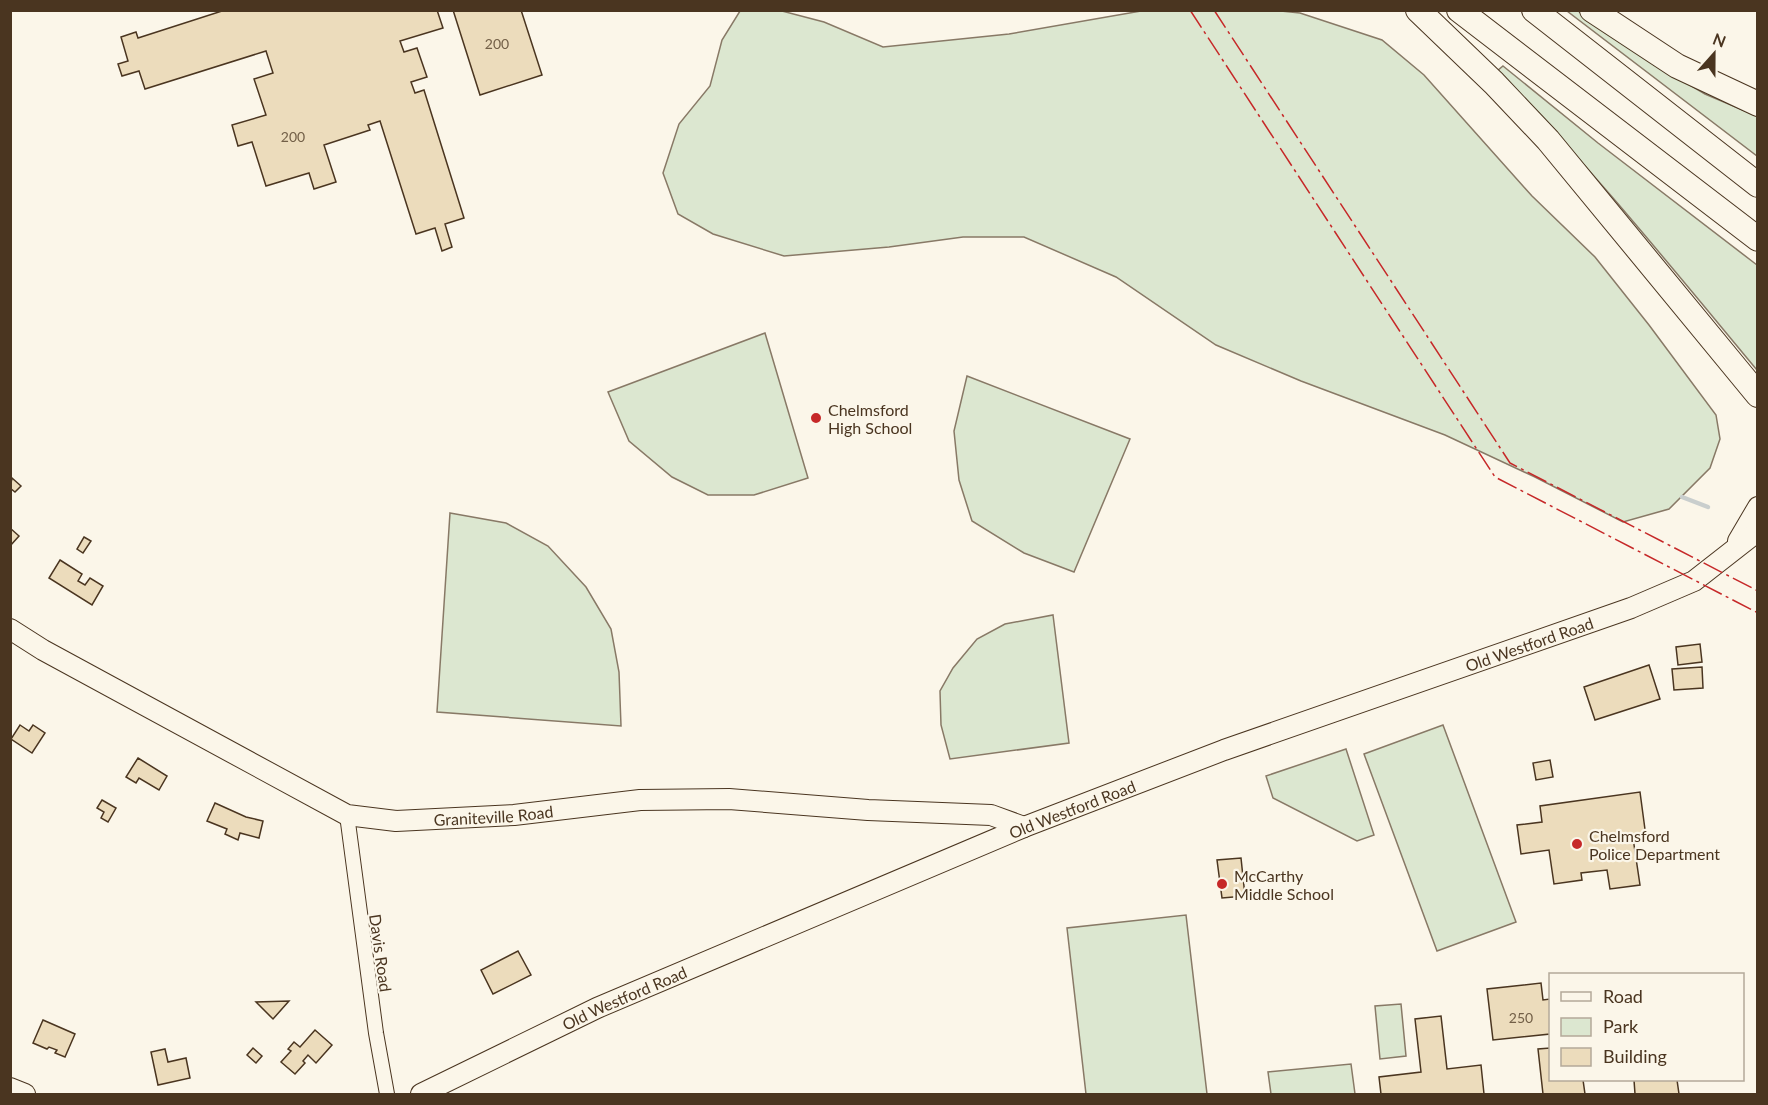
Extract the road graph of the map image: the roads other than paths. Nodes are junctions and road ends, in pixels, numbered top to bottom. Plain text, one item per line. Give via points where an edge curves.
1 (1418, 10) edge
2 (1459, 10) edge
3 (1534, 10) edge
4 (1592, 10) edge
5 (1758, 104) edge
6 (1758, 185) edge
7 (1758, 239) edge
8 (1758, 395) edge
9 (1758, 507) edge
10 (1758, 531) edge
11 (1732, 550) junction
12 (10, 628) edge
13 (347, 815) junction
14 (1024, 827) junction
15 (10, 1088) edge
16 (25, 1095) edge
17 (387, 1095) edge
18 (421, 1095) edge

1 - 8 highway via 1548,140
2 - 7 highway
3 - 6 highway
4 - 5 highway via 1677,66
9 - 11 main road, Old Westford Road
10 - 11 main road, Old Westford Road
11 - 14 main road, Old Westford Road via 1694,581 1631,608 1224,750
12 - 13 main road, Graniteville Road via 43,650
13 - 14 main road, Graniteville Road via 396,821 514,815 640,800 729,799 991,815
13 - 17 street, Davis Road
14 - 18 main road, Old Westford Road via 597,1008
15 - 16 main road

